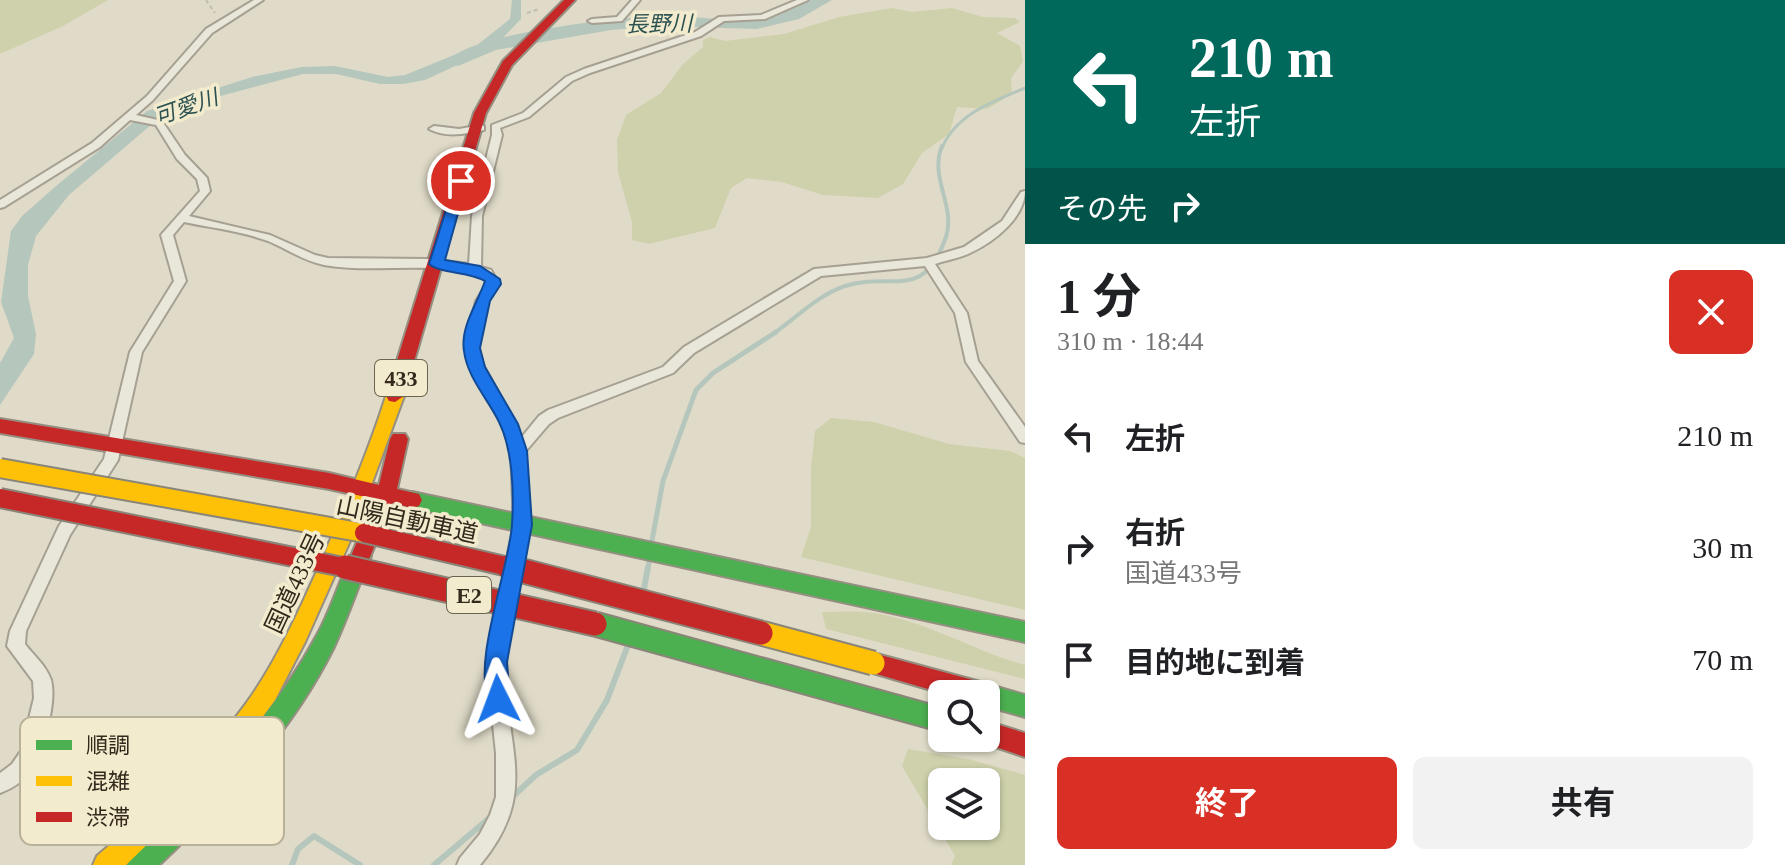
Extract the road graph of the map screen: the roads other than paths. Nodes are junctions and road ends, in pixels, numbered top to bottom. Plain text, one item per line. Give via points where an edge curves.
1 (259, 0) edge
2 (570, 0) edge
3 (636, 0) edge
4 (804, 0) edge
5 (592, 21) dead end
6 (133, 118) junction
7 (495, 127) junction
8 (434, 129) dead end
9 (475, 129) junction
10 (1025, 194) edge
11 (0, 205) edge
12 (182, 218) junction
13 (928, 262) junction
14 (436, 266) junction
15 (475, 269) junction
16 (0, 426) edge
17 (1025, 438) edge
18 (116, 445) junction
19 (518, 451) junction
20 (0, 468) edge
21 (364, 488) junction
22 (387, 493) junction
23 (0, 498) edge
24 (522, 525) junction
25 (1025, 632) edge
26 (934, 680) edge
27 (1000, 698) edge
28 (1025, 706) edge
29 (928, 716) edge
30 (39, 717) edge
31 (250, 717) edge
32 (279, 717) edge
33 (1000, 737) edge
34 (1025, 745) edge
35 (20, 768) edge
36 (0, 784) edge
37 (129, 845) edge
38 (161, 845) edge
39 (106, 865) edge
40 (140, 865) edge
41 (467, 865) edge

1 - 6 street via 209,31
2 - 9 main road, 国道433号 / 433 via 517,52 488,95
3 - 5 street via 619,19
4 - 7 street via 762,17 722,19 698,34 587,71 569,79 526,115
6 - 11 street via 87,153
6 - 12 street via 157,123 205,184 201,198
7 - 9 street
7 - 15 street via 477,216
8 - 9 street
9 - 14 main road, 国道433号 / 433
10 - 13 street via 990,237
12 - 14 street via 266,237 315,260
12 - 18 street via 167,235 180,281 136,352
13 - 17 street via 961,313 972,362
13 - 19 street via 807,276 689,350 668,370 553,414
14 - 15 street
14 - 21 main road, 国道433号 / 433
14 - 22 main road, 国道433号 / 433 via 425,344
15 - 19 street via 487,273 493,284 482,301 471,348
16 - 18 main road
18 - 21 main road
18 - 30 street via 64,531 18,631 16,646 42,679
19 - 24 street
20 - 26 main road, 山陽自動車道 / E2, bridge via 403,542
21 - 22 main road
21 - 31 main road, 国道433号 / 433 via 295,641
22 - 24 main road
22 - 32 main road, 国道433号 / 433 via 322,648
23 - 29 main road, E2, bridge via 400,578 645,637
24 - 25 main road
24 - 41 street via 496,662 507,790 495,829
27 - 28 main road, 山陽自動車道 / E2
33 - 34 main road
35 - 36 street
37 - 39 main road, 国道433号 / 433
38 - 40 main road, 国道433号 / 433

